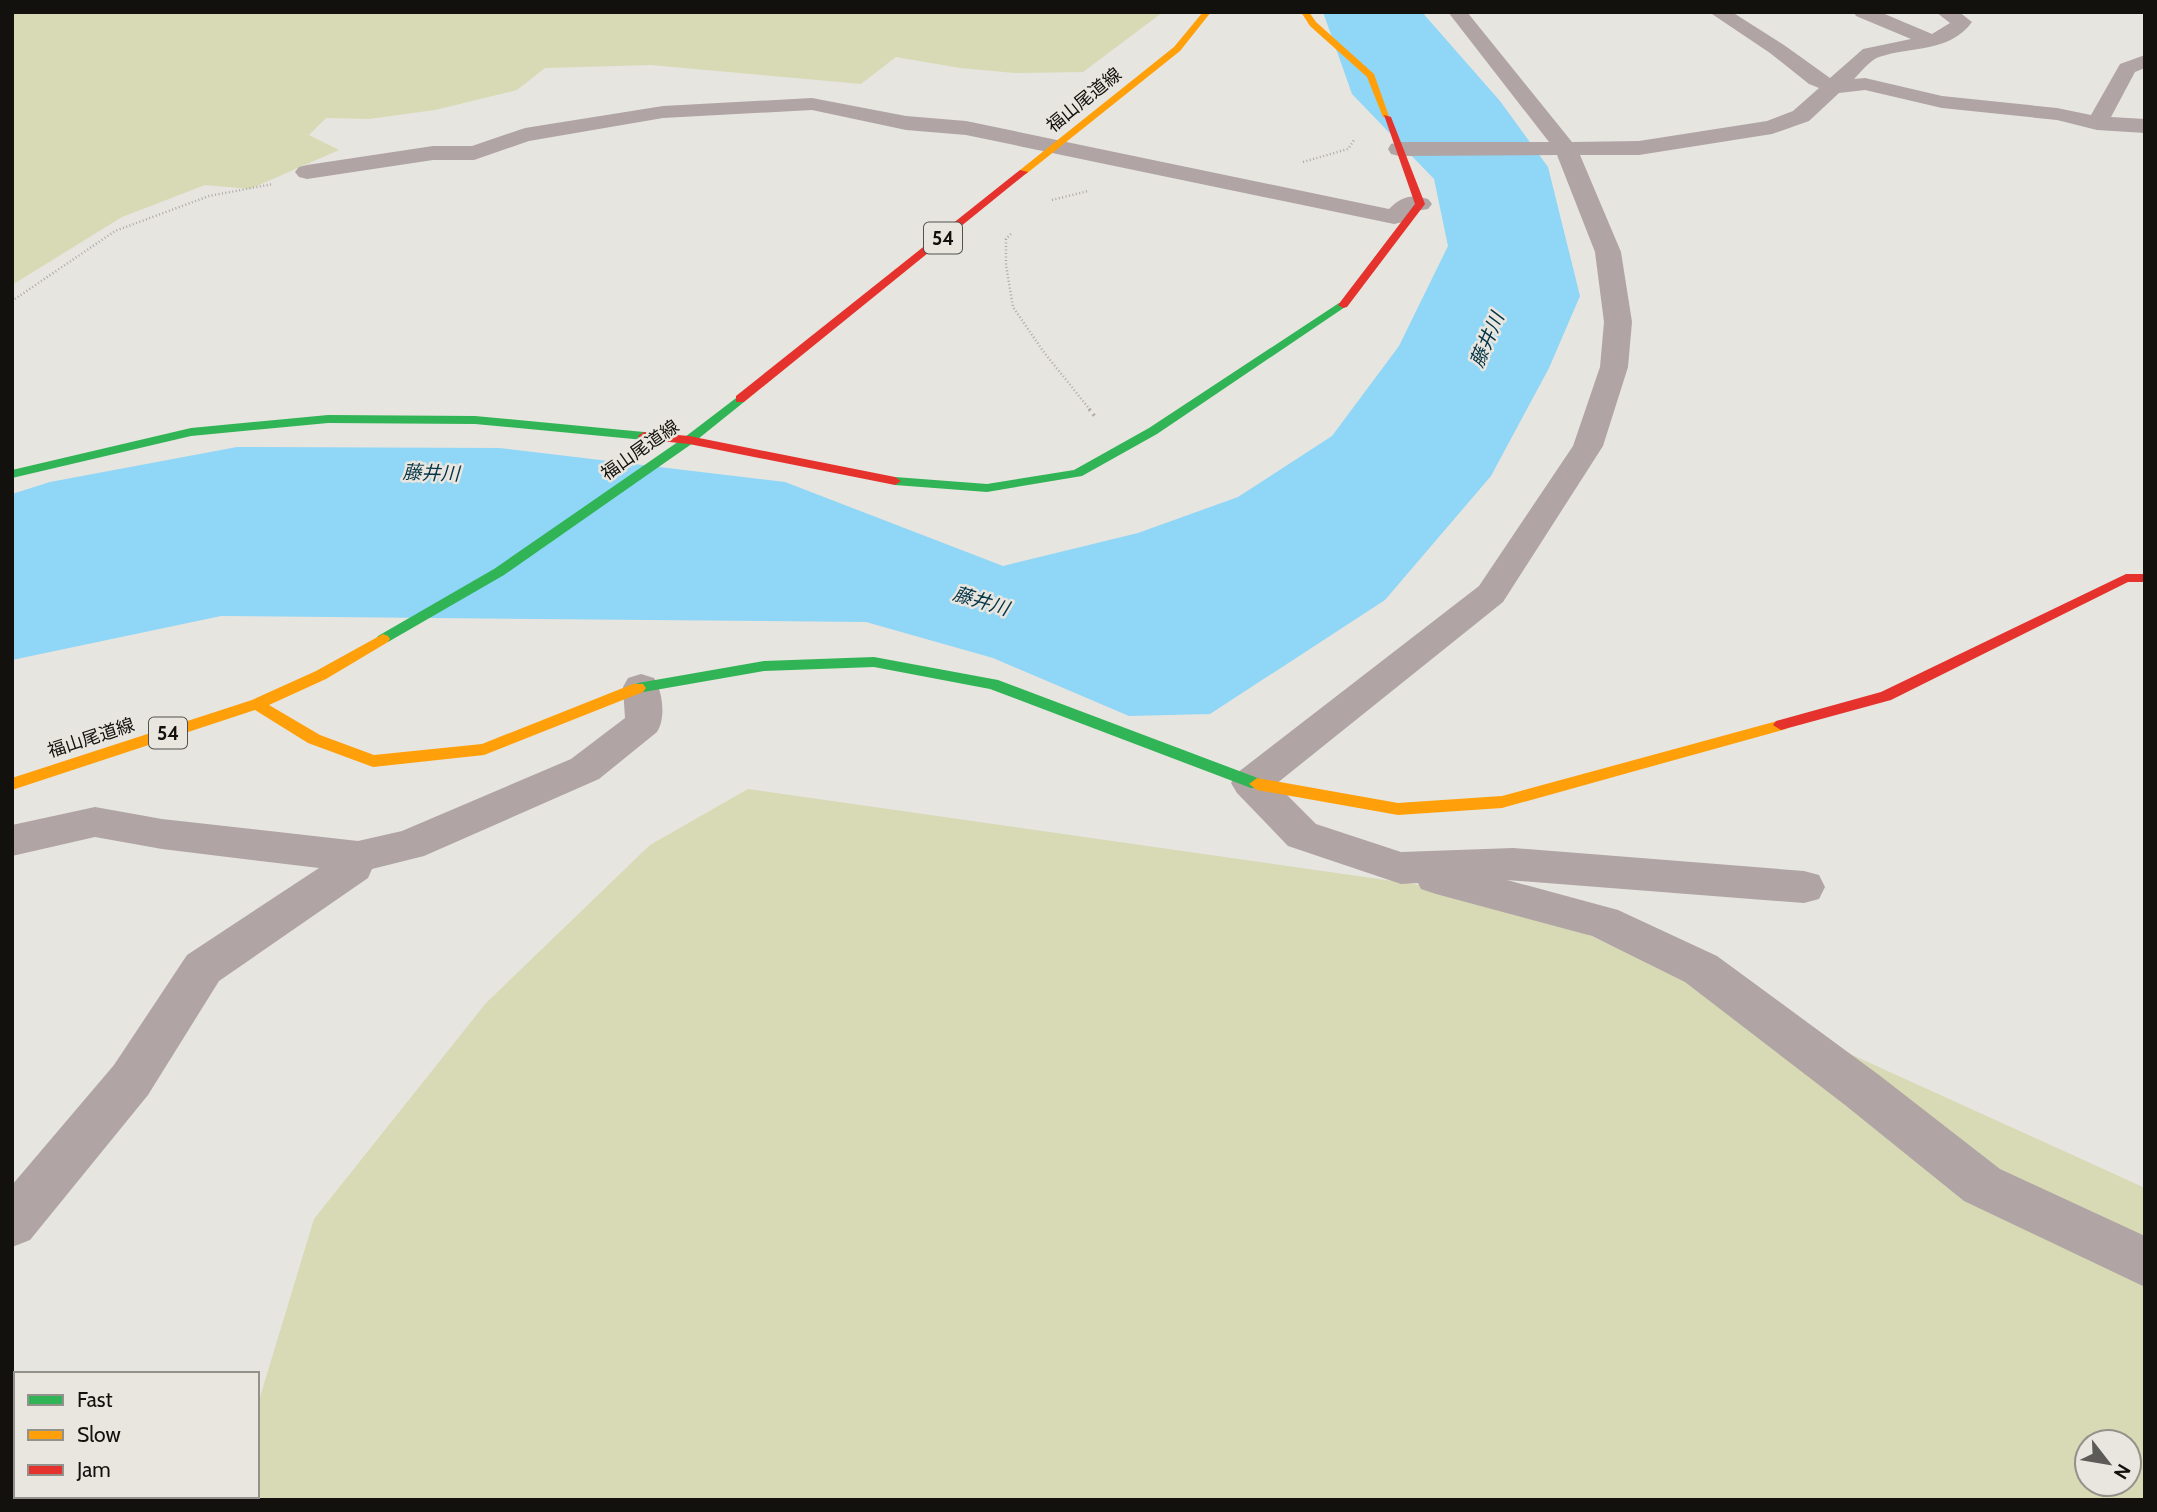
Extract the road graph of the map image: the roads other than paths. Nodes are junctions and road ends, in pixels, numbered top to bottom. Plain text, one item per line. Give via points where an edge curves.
1 (1207, 12) edge
2 (1305, 12) edge
3 (1457, 12) edge
4 (1718, 12) edge
5 (1863, 12) edge
6 (1945, 12) edge
7 (1932, 41) junction
8 (2145, 61) edge
9 (1834, 87) junction
10 (2098, 123) junction
11 (2145, 126) edge
12 (1057, 146) junction
13 (1564, 147) junction
14 (1399, 149) junction
15 (307, 172) road end
16 (1420, 204) junction
17 (689, 440) junction
18 (12, 474) edge
19 (2145, 578) edge
20 (641, 687) junction
21 (257, 704) junction
22 (1251, 783) junction
23 (12, 784) edge
24 (12, 841) edge
25 (358, 857) junction
26 (1401, 869) junction
27 (1804, 887) dead end
28 (12, 1223) edge
29 (2145, 1262) edge

1 - 12 street, 福山尾道線 / 54 via 1178,49
2 - 14 street via 1370,76
3 - 13 street
4 - 9 street via 1816,80
5 - 7 street
6 - 7 street via 1962,22
7 - 9 street via 1870,53
8 - 10 street via 2127,68
9 - 10 street via 1865,84 1942,102
9 - 13 street via 1801,116 1772,127 1639,148
10 - 11 street
12 - 15 street via 812,104 663,112 525,135 474,153 433,153
12 - 16 street via 1394,217 1409,203
12 - 17 street, 福山尾道線 / 54
13 - 14 street
13 - 22 street via 1608,252 1618,322 1614,367 1588,446 1491,594
14 - 16 street
16 - 17 street via 1346,303 1153,431 1078,473 987,488 892,481
17 - 18 street via 475,420 328,419 191,432
17 - 21 street, 福山尾道線 / 54 via 499,572 321,675
19 - 22 street via 2126,578 1886,696 1502,802 1398,809
20 - 21 street via 484,749 373,761 314,739
20 - 22 street via 764,666 874,662 993,684
20 - 25 street via 644,723 585,769 410,845
21 - 23 street, 福山尾道線 / 54
22 - 26 street via 1302,835
24 - 25 street via 95,821 162,834
25 - 28 street via 354,867 203,968 131,1080
26 - 27 street via 1513,864
26 - 29 street via 1603,922 1701,969 1982,1185

